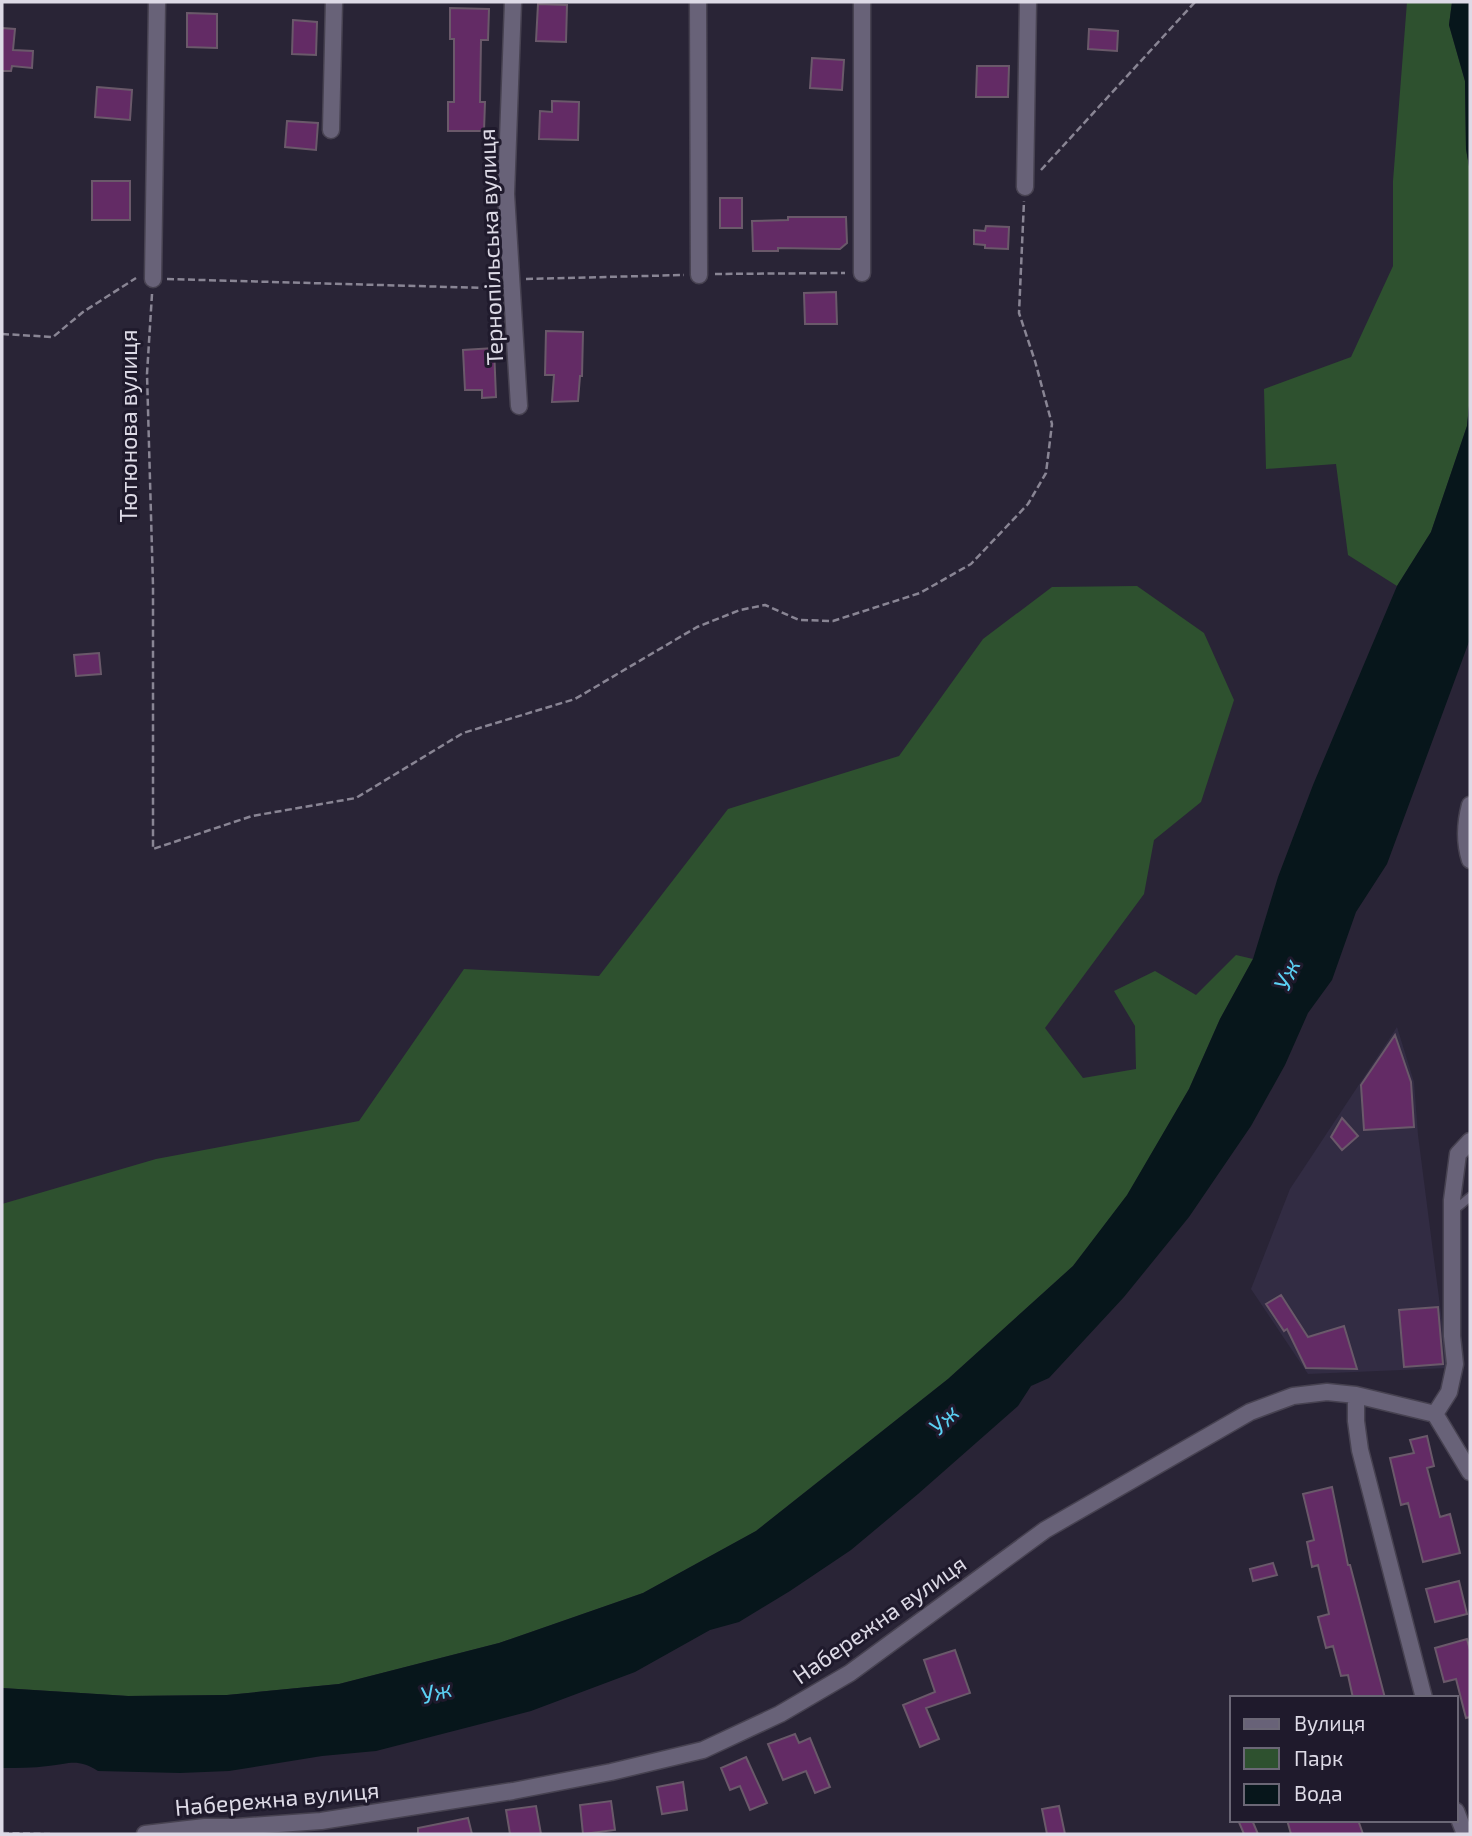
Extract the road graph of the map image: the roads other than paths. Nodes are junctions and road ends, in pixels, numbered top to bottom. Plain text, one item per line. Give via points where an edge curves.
1 (157, 2) edge
2 (334, 2) edge
3 (513, 2) edge
4 (698, 2) edge
5 (862, 2) edge
6 (1028, 2) edge
7 (331, 130) dead end
8 (1025, 187) road end
9 (862, 273) road end
10 (699, 275) road end
11 (153, 279) road end
12 (519, 406) dead end
13 (1470, 805) edge
14 (1470, 860) edge
15 (1470, 1141) edge
16 (1470, 1197) edge
17 (1451, 1213) junction
18 (1356, 1395) junction
19 (1436, 1415) junction
20 (1470, 1472) edge
21 (1423, 1696) edge
22 (1458, 1816) edge
23 (145, 1834) edge
24 (1465, 1834) edge

1 - 11 street
2 - 7 street
3 - 12 street, Тернопільська вулиця via 506,194
4 - 10 street
5 - 9 street
6 - 8 street
13 - 14 street via 1465,822
15 - 17 street via 1458,1154
16 - 17 lane
17 - 19 street via 1455,1364 1449,1392
18 - 19 street, Набережна вулиця
18 - 21 street via 1360,1450
18 - 23 street, Набережна вулиця via 1293,1396 1250,1412 1045,1530 850,1673 780,1714 703,1750 538,1786 321,1821
19 - 20 street
22 - 24 street

